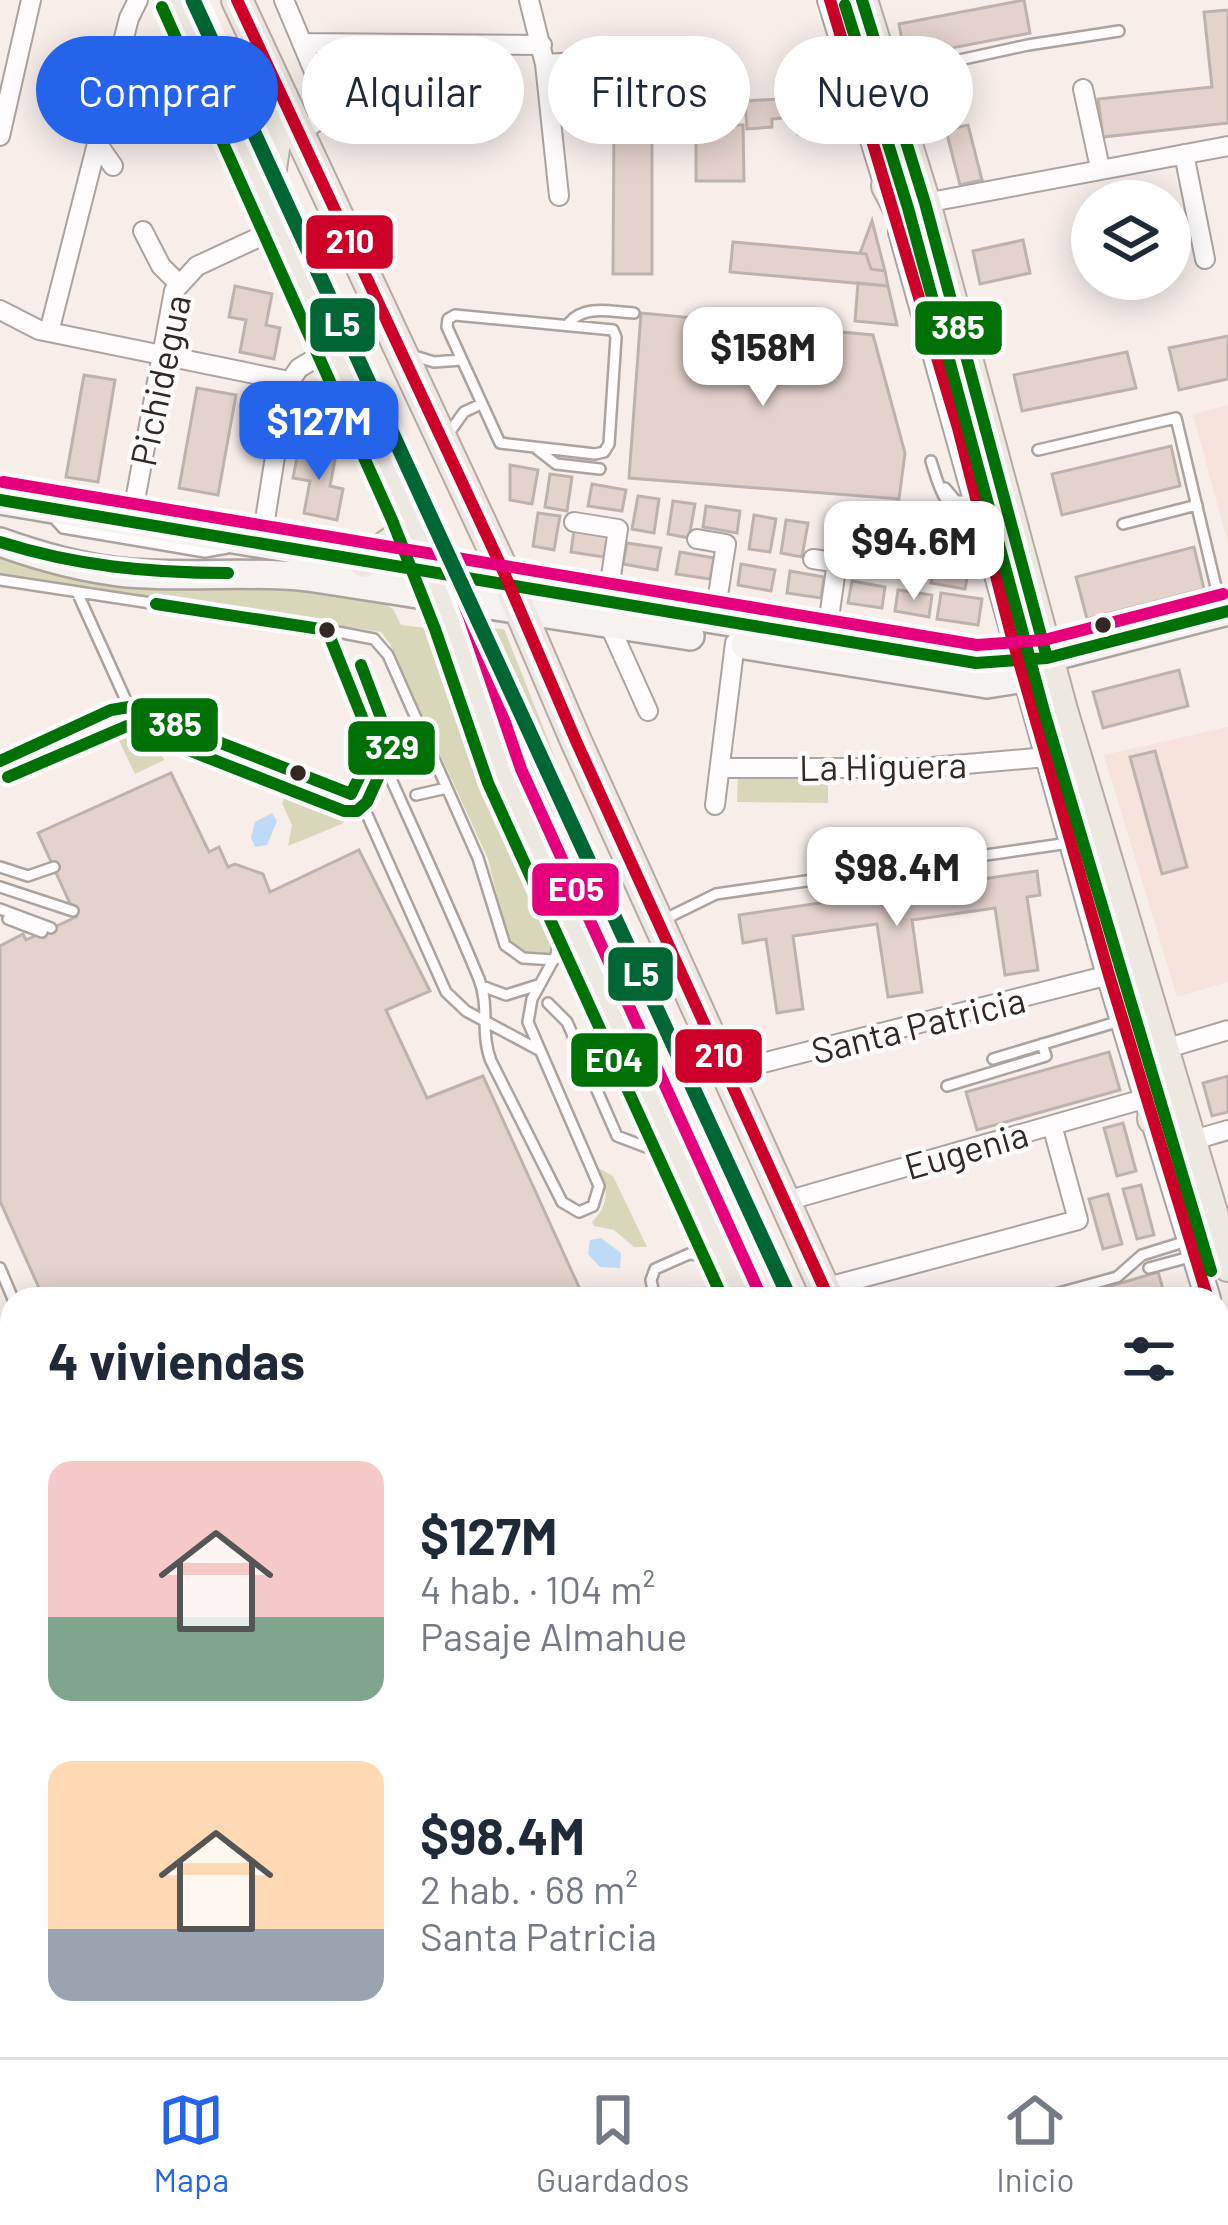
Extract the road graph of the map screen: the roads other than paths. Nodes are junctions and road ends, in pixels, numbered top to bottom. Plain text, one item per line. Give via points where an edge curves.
1 (31, 0) edge
2 (138, 0) edge
3 (178, 0) edge
4 (237, 0) edge
5 (284, 0) edge
6 (530, 0) edge
7 (830, 0) edge
8 (862, 0) edge
9 (1119, 32) dead end
10 (124, 36) edge
11 (873, 36) edge
12 (302, 43) edge
13 (524, 53) edge
14 (544, 54) junction
15 (548, 54) edge
16 (973, 57) edge
17 (1083, 89) dead end
18 (282, 96) junction
19 (302, 130) edge
20 (298, 132) junction
21 (0, 136) edge
22 (97, 144) edge
23 (98, 144) edge
24 (907, 144) edge
25 (1228, 146) edge
26 (1184, 154) junction
27 (113, 166) dead end
28 (1100, 168) junction
29 (887, 186) junction
30 (267, 195) junction
31 (559, 196) dead end
32 (925, 203) junction
33 (281, 227) junction
34 (143, 231) dead end
35 (1205, 260) dead end
36 (178, 283) junction
37 (0, 310) edge
38 (634, 313) dead end
39 (569, 323) junction
40 (49, 332) junction
41 (961, 334) junction
42 (335, 347) junction
43 (400, 350) junction
44 (160, 355) junction
45 (461, 360) junction
46 (289, 381) junction
47 (481, 404) junction
48 (443, 442) junction
49 (537, 449) junction
50 (1038, 450) dead end
51 (601, 469) dead end
52 (1197, 505) junction
53 (34, 510) edge
54 (980, 510) junction
55 (410, 513) junction
56 (130, 522) junction
57 (574, 522) dead end
58 (1123, 524) dead end
59 (697, 539) dead end
60 (3, 543) edge
61 (251, 543) junction
62 (813, 559) dead end
63 (63, 562) junction
64 (364, 562) junction
65 (0, 580) edge
66 (438, 586) junction
67 (77, 592) junction
68 (514, 598) junction
69 (1225, 611) edge
70 (607, 612) junction
71 (714, 621) junction
72 (327, 630) junction
73 (826, 639) junction
74 (735, 643) junction
75 (1030, 666) junction
76 (129, 707) junction
77 (648, 711) dead end
78 (374, 747) junction
79 (1047, 758) junction
80 (0, 761) edge
81 (720, 768) junction
82 (447, 788) junction
83 (351, 794) junction
84 (416, 794) dead end
85 (716, 805) dead end
86 (1071, 843) junction
87 (0, 867) edge
88 (54, 867) dead end
89 (0, 886) edge
90 (566, 909) junction
91 (73, 911) dead end
92 (0, 912) edge
93 (658, 922) junction
94 (24, 925) junction
95 (29, 938) dead end
96 (554, 960) junction
97 (1109, 975) junction
98 (539, 985) junction
99 (482, 986) junction
100 (548, 1003) dead end
101 (483, 1020) junction
102 (1123, 1020) junction
103 (1228, 1030) edge
104 (1042, 1044) junction
105 (537, 1050) junction
106 (1161, 1050) junction
107 (993, 1059) dead end
108 (727, 1072) junction
109 (947, 1086) dead end
110 (1150, 1108) junction
111 (1052, 1125) junction
112 (1228, 1130) edge
113 (1190, 1142) junction
114 (678, 1160) junction
115 (786, 1202) junction
116 (1192, 1248) junction
117 (724, 1258) junction
118 (1228, 1266) edge
119 (1149, 1268) dead end
120 (653, 1287) edge
121 (737, 1287) edge
122 (823, 1287) edge
123 (850, 1287) edge
124 (1081, 1287) edge
125 (1204, 1287) edge

1 - 21 street
2 - 10 street
3 - 30 main road
4 - 18 main road
5 - 12 street
6 - 14 street
7 - 29 street
8 - 11 main road
9 - 16 lane
13 - 14 street
14 - 15 street
14 - 31 street
17 - 28 street
18 - 20 main road
18 - 30 main road
19 - 20 street
20 - 43 main road
22 - 40 street
23 - 27 street
24 - 32 main road
25 - 26 street
26 - 28 street
26 - 35 street
28 - 32 street
29 - 41 main road
29 - 54 street
30 - 33 main road
32 - 41 main road
33 - 36 street, Pichidegua
33 - 42 main road
34 - 36 street
36 - 44 street, Pichidegua
37 - 40 street
38 - 39 lane via 590,310
39 - 45 lane via 451,316 447,327
39 - 49 lane via 615,333 609,444 595,454
40 - 44 street
41 - 75 main road
42 - 46 street
42 - 55 main road
43 - 45 lane via 434,362
43 - 48 main road
44 - 46 street
44 - 56 street, Pichidegua
45 - 47 lane
46 - 61 street
47 - 48 lane via 460,415
47 - 49 lane via 500,443
48 - 68 main road
49 - 51 lane via 556,464
50 - 52 lane via 1177,418
52 - 58 lane
52 - 69 lane
53 - 56 main road
53 - 60 main road via 26,533
53 - 61 lane via 205,552
53 - 63 lane
54 - 54 lane via 957,513 946,503 934,460 949,497
54 - 75 street
55 - 64 main road via 398,538
55 - 66 main road
56 - 61 main road
57 - 70 street via 618,529
59 - 71 street via 726,544
60 - 63 main road
61 - 64 main road
62 - 73 street via 845,564
63 - 66 main road via 121,572
64 - 66 main road
65 - 67 lane
66 - 68 main road
66 - 90 main road via 495,754
67 - 72 lane
67 - 76 lane
68 - 70 main road
68 - 93 main road
69 - 75 main road
70 - 71 main road
70 - 74 main road
70 - 77 street
71 - 73 main road
72 - 78 lane
72 - 82 lane via 383,647
73 - 75 main road
74 - 75 main road via 977,683 1003,684
74 - 81 street
75 - 79 street
75 - 106 main road
76 - 80 lane
76 - 83 lane
78 - 83 lane
78 - 99 lane
79 - 81 street, La Higuera via 920,768
79 - 86 street
81 - 85 street
82 - 84 lane
82 - 96 lane via 505,945 523,958
83 - 101 lane via 446,992
86 - 93 lane via 716,894
86 - 97 street
87 - 88 lane via 28,875
89 - 91 lane
90 - 96 lane
90 - 114 main road
92 - 94 lane
92 - 94 lane via 46,930
93 - 108 main road
94 - 95 lane
96 - 98 lane
97 - 102 street
97 - 108 street, Santa Patricia
98 - 99 lane via 506,994
98 - 105 lane via 527,1016
99 - 101 lane
100 - 114 lane via 571,1030 617,1136
101 - 105 lane
101 - 105 lane via 491,1061 562,1202 584,1211 599,1186
102 - 104 lane
102 - 110 street
103 - 106 street
104 - 107 lane
104 - 109 lane via 1046,1057
106 - 110 main road
106 - 113 main road
108 - 115 main road
110 - 111 street, Eugenia
110 - 116 street
111 - 115 street, Eugenia
111 - 123 street via 1078,1220
112 - 113 street
113 - 118 main road
114 - 117 main road
115 - 122 main road
116 - 119 lane
116 - 124 lane via 1142,1255 1117,1277
116 - 125 street
117 - 120 lane via 689,1254 658,1267
117 - 121 main road

